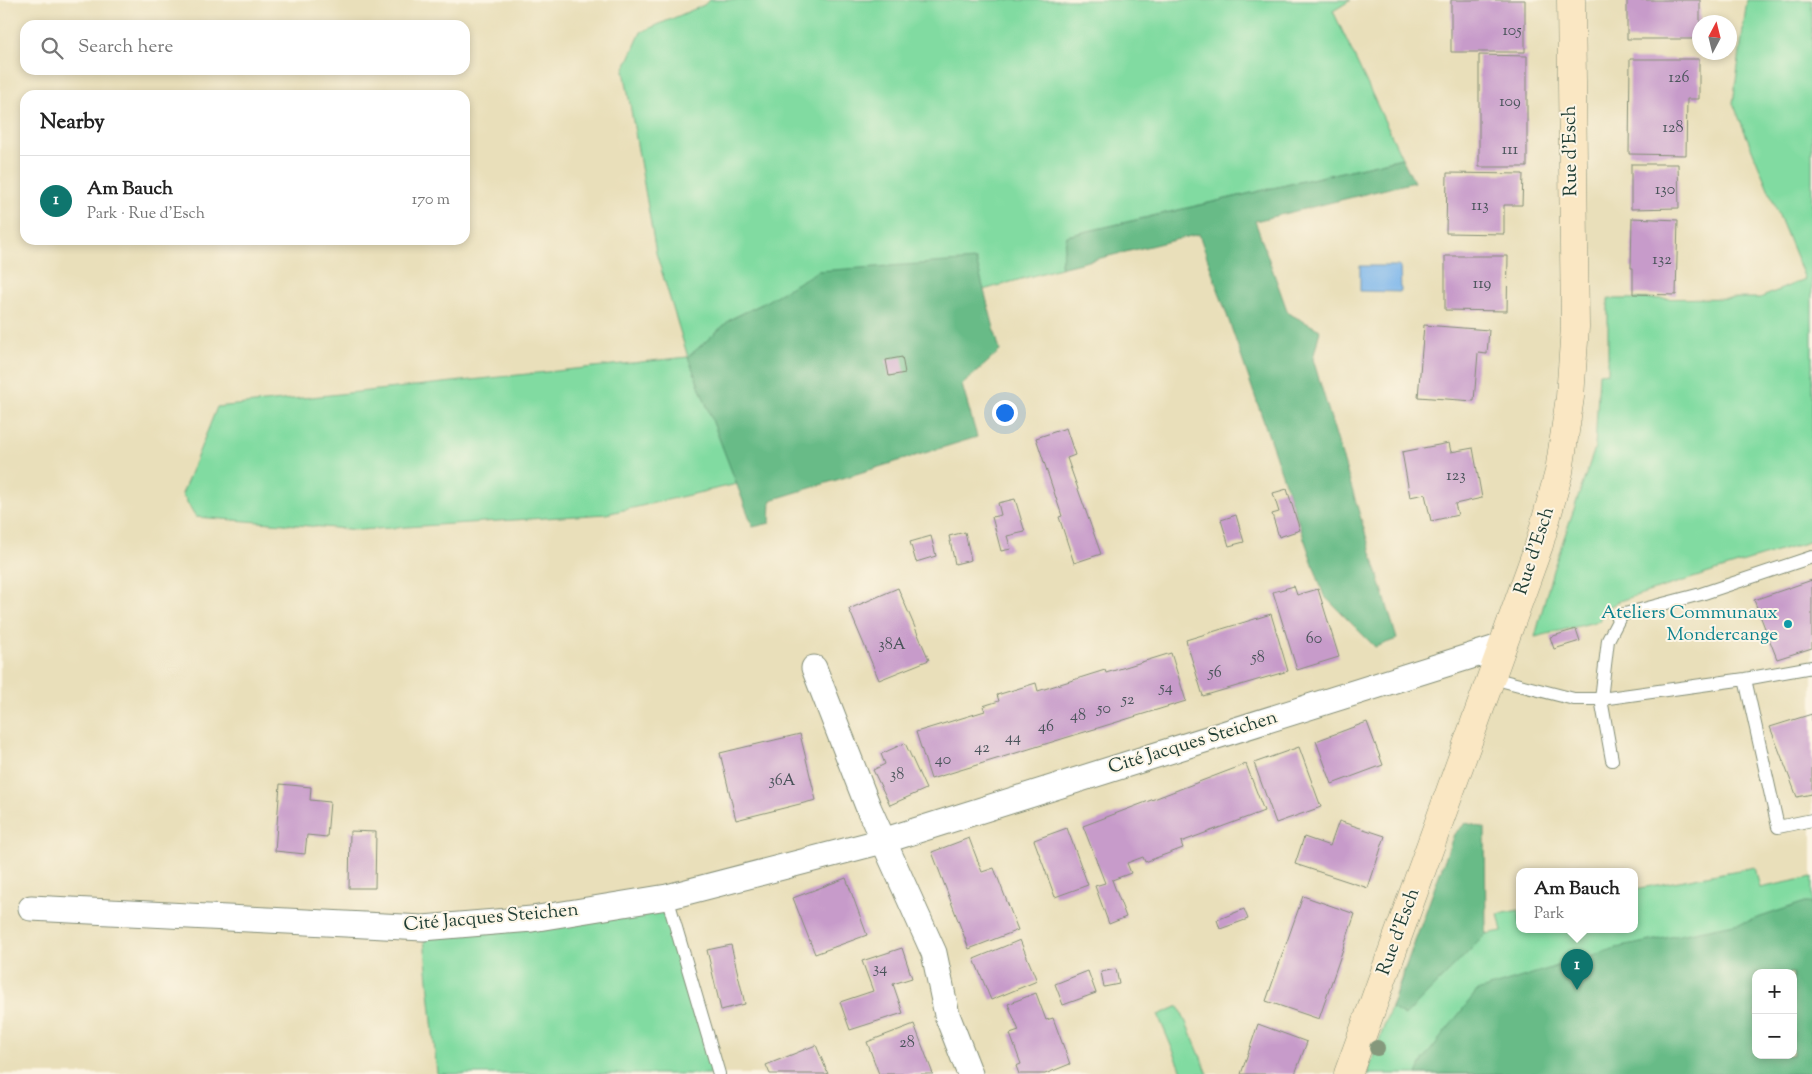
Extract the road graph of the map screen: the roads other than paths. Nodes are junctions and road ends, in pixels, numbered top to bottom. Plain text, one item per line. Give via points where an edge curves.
1 (1571, 0) edge
2 (1812, 557) edge
3 (1503, 646) junction
4 (1812, 667) edge
5 (814, 668) dead end
6 (1492, 678) junction
7 (1745, 679) junction
8 (1601, 699) junction
9 (1612, 760) dead end
10 (1812, 820) edge
11 (883, 840) junction
12 (667, 898) junction
13 (31, 908) dead end
14 (719, 1074) edge
15 (970, 1074) edge
16 (1348, 1074) edge

1 - 3 main road, Rue d'Esch via 1575,327 1570,397 1559,472 1539,545
2 - 8 lane via 1702,594 1621,615 1608,640
3 - 6 main road, Rue d'Esch
3 - 11 street, Cité Jacques Steichen
4 - 7 lane
5 - 11 street
6 - 8 lane via 1574,699
6 - 16 main road, Rue d'Esch
7 - 8 lane
7 - 10 lane via 1778,826
8 - 9 lane
11 - 12 street, Cité Jacques Steichen
11 - 15 street via 934,953 947,1015
12 - 13 street, Cité Jacques Steichen via 532,919 423,928
12 - 14 lane

